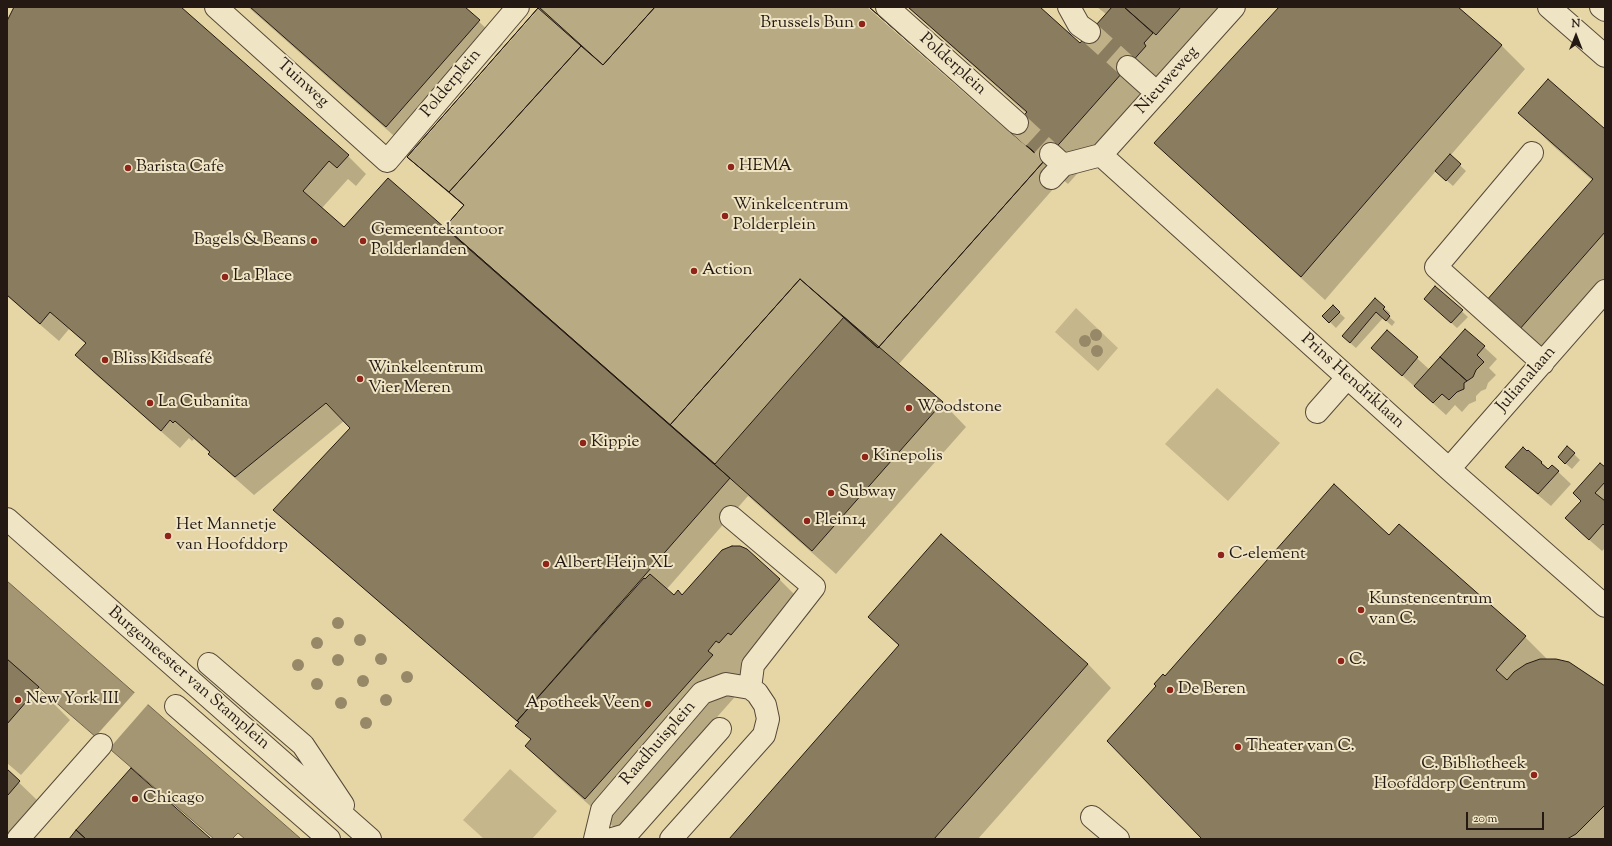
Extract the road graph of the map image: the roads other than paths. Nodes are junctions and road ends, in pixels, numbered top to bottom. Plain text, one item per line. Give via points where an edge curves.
1 (216, 7) edge
2 (518, 7) edge
3 (887, 7) edge
4 (1069, 7) edge
5 (1234, 7) edge
6 (1549, 7) edge
7 (1601, 7) edge
8 (1605, 10) edge
9 (1089, 32) tunnel mouth
10 (1605, 56) edge
11 (1128, 67) tunnel mouth
12 (1157, 93) junction
13 (1017, 123) tunnel mouth
14 (1532, 153) dead end
15 (1101, 155) junction
16 (387, 162) joint
17 (1055, 166) dead end
18 (1604, 293) edge
19 (1543, 363) junction
20 (1347, 378) junction
21 (1317, 412) dead end
22 (1449, 469) junction
23 (730, 517) dead end
24 (7, 519) edge
25 (1605, 606) edge
26 (209, 664) dead end
27 (750, 688) junction
28 (176, 706) dead end
29 (720, 729) dead end
30 (101, 745) dead end
31 (1092, 817) dead end
32 (365, 835) edge
33 (621, 838) edge
34 (18, 839) edge
35 (329, 839) edge
36 (595, 839) edge
37 (671, 839) edge
38 (1118, 839) edge

1 - 16 street, Tuinweg
2 - 16 street, Polderplein
3 - 13 street, Polderplein
4 - 9 street via 1079,25
5 - 12 street, Nieuweweg
6 - 10 street
7 - 8 street
11 - 12 street
12 - 15 street, Nieuweweg
14 - 19 street via 1436,267
15 - 17 street
15 - 20 street, Prins Hendriklaan
18 - 19 street, Julianalaan
19 - 22 street, Julianalaan
20 - 21 street
20 - 22 street, Prins Hendriklaan
22 - 25 street, Prins Hendriklaan
23 - 27 street via 814,587 753,665
24 - 32 street, Burgemeester van Stamplein
26 - 32 street via 303,745
27 - 36 street, Raadhuisplein via 726,684 702,693 602,810
27 - 37 street via 765,705 768,719 764,735
28 - 35 street
29 - 33 street
30 - 34 street
31 - 38 street

